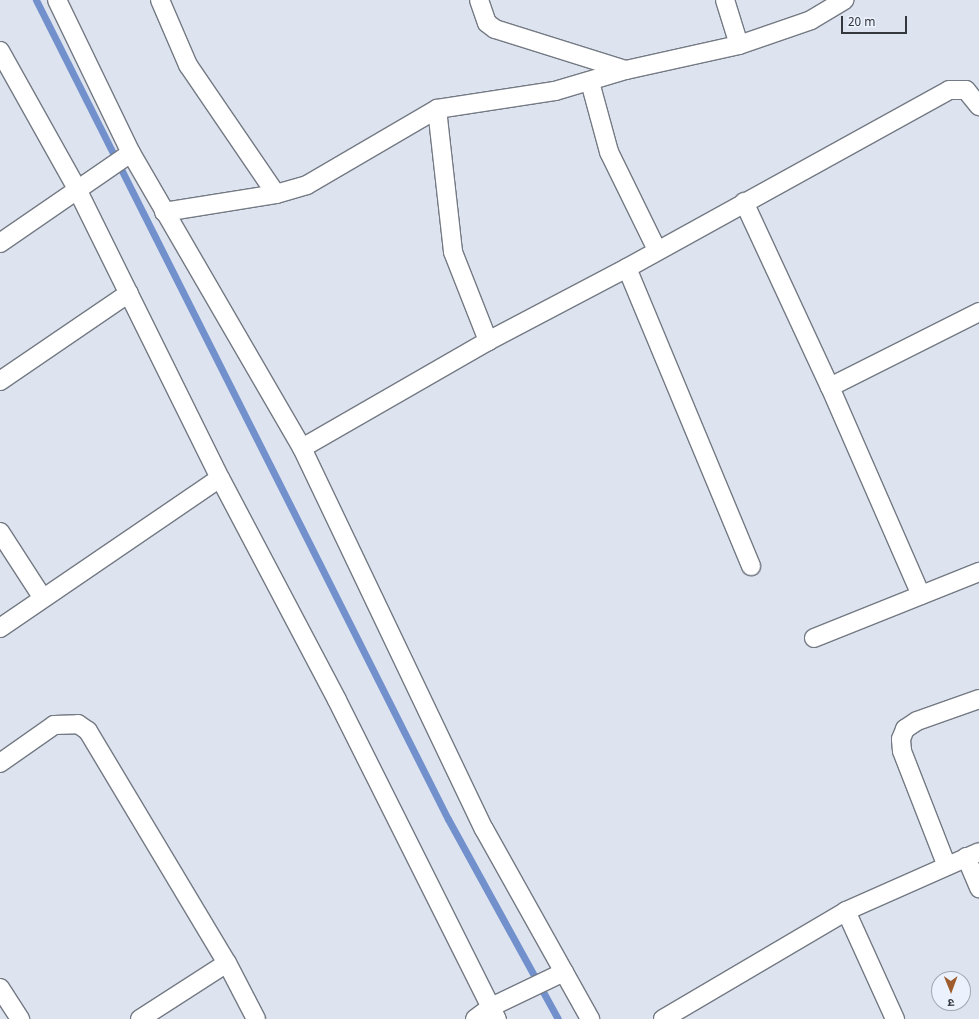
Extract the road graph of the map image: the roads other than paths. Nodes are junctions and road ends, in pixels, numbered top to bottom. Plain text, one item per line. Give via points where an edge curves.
1 (57, 0) edge
2 (160, 0) edge
3 (480, 0) edge
4 (725, 0) edge
5 (844, 0) edge
6 (739, 45) junction
7 (0, 51) edge
8 (626, 70) junction
9 (590, 82) junction
10 (979, 106) edge
11 (438, 109) junction
12 (126, 155) junction
13 (76, 187) junction
14 (276, 194) junction
15 (744, 202) junction
16 (164, 212) junction
17 (0, 242) edge
18 (657, 250) junction
19 (627, 268) junction
20 (129, 293) junction
21 (979, 312) edge
22 (488, 341) junction
23 (0, 381) edge
24 (830, 387) junction
25 (302, 448) junction
26 (220, 478) junction
27 (0, 532) edge
28 (751, 566) dead end
29 (979, 572) edge
30 (921, 596) junction
31 (42, 597) junction
32 (0, 628) edge
33 (814, 638) dead end
34 (979, 699) edge
35 (0, 762) edge
36 (972, 854) edge
37 (946, 864) junction
38 (979, 888) edge
39 (846, 911) junction
40 (227, 963) junction
41 (557, 975) junction
42 (0, 988) edge
43 (494, 1013) edge
44 (20, 1019) edge
45 (140, 1019) edge
46 (256, 1019) edge
47 (475, 1019) edge
48 (590, 1019) edge
49 (663, 1019) edge
50 (895, 1019) edge

1 - 12 street
2 - 14 street via 188,65
3 - 8 street via 487,23 495,29
4 - 6 street
5 - 6 street via 790,29
6 - 8 street
7 - 13 street
8 - 9 street
9 - 11 street
9 - 18 street via 608,152
10 - 15 street via 966,90 949,90
11 - 14 street via 330,173
11 - 22 street via 454,252
12 - 13 street
12 - 16 street
13 - 17 street
13 - 20 street
14 - 16 street
15 - 18 street
15 - 24 street
16 - 25 street
18 - 19 street
19 - 22 street
19 - 28 street
20 - 23 street
20 - 26 street
21 - 24 street
22 - 25 street
24 - 30 street
25 - 41 street
26 - 31 street
26 - 43 street via 337,700
27 - 31 street
29 - 30 street
30 - 33 street
31 - 32 street
34 - 37 street via 917,721 905,729 901,739 902,751
35 - 40 street via 54,725 78,724 88,731
36 - 37 street
36 - 38 street
37 - 39 street
39 - 49 street
39 - 50 street
40 - 45 street
40 - 46 street
41 - 43 street via 519,994
41 - 48 street
42 - 44 street
43 - 47 street

